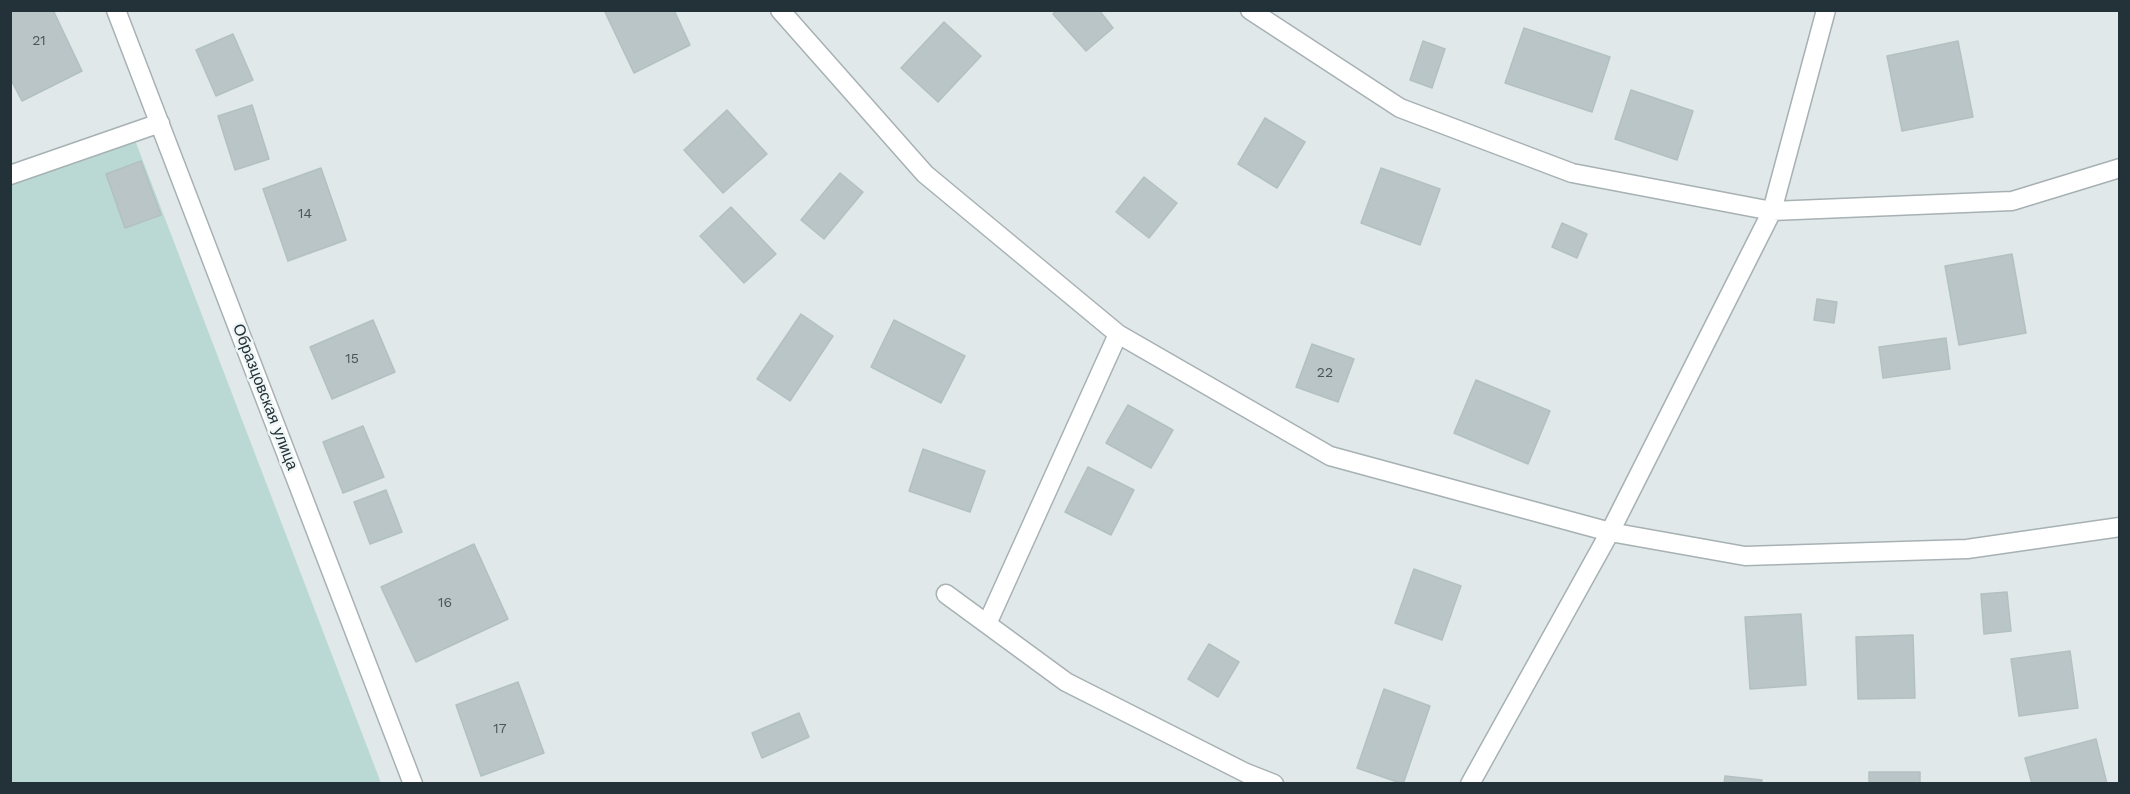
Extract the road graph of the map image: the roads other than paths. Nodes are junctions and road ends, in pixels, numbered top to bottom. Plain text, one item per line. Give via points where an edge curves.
1 (116, 10) edge
2 (780, 10) edge
3 (1250, 10) edge
4 (1826, 10) edge
5 (160, 123) junction
6 (2120, 168) edge
7 (10, 175) edge
8 (1772, 211) junction
9 (1118, 334) junction
10 (2120, 527) edge
11 (1610, 532) junction
12 (946, 594) dead end
13 (987, 624) junction
14 (413, 783) edge
15 (1274, 783) edge
16 (1470, 783) edge

1 - 5 street, Образцовская улица
2 - 9 street via 925,174
3 - 8 street via 1400,108 1572,173
4 - 8 street
5 - 7 street
5 - 14 street, Образцовская улица
6 - 8 street via 2012,201
8 - 11 street
9 - 11 street via 1330,456
9 - 13 street
10 - 11 street via 1967,549 1745,556
11 - 16 street
12 - 13 street
13 - 15 street via 1066,682 1246,773

